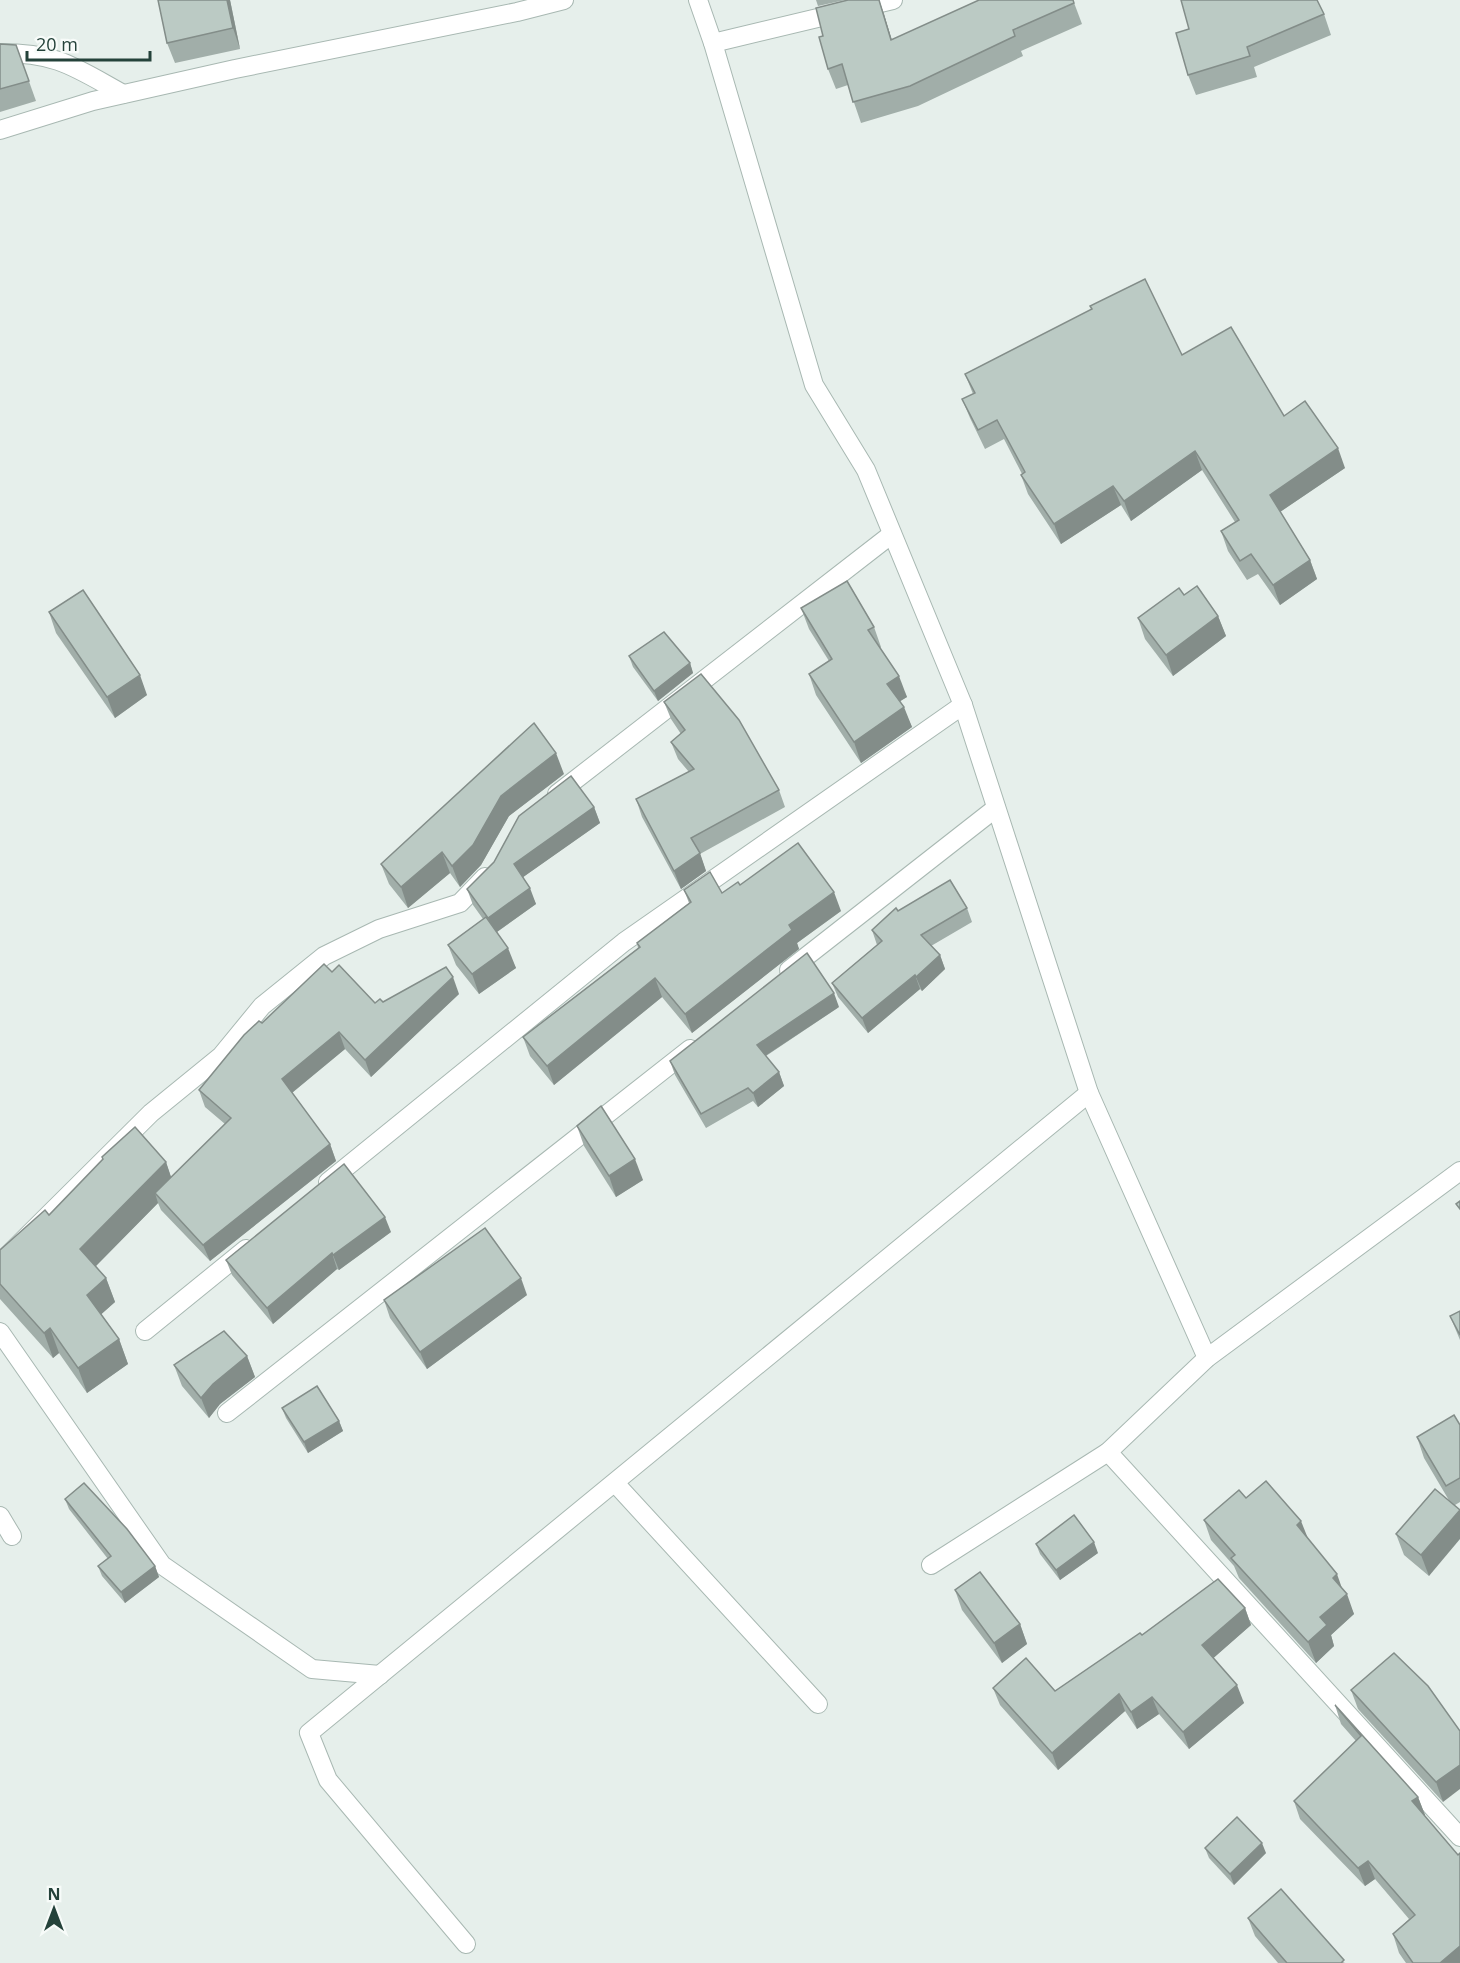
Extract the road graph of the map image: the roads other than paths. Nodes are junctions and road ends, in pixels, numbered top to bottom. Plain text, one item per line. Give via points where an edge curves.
1 (564, 0) edge
2 (698, 0) edge
3 (893, 0) edge
4 (713, 43) junction
5 (0, 53) edge
6 (123, 94) junction
7 (0, 130) edge
8 (892, 534) junction
9 (963, 705) junction
10 (545, 803) edge
11 (996, 808) junction
12 (495, 863) edge
13 (771, 985) edge
14 (705, 1036) edge
15 (1089, 1093) junction
16 (1460, 1171) edge
17 (310, 1196) edge
18 (264, 1234) edge
19 (0, 1263) edge
20 (145, 1331) dead end
21 (0, 1332) edge
22 (1207, 1358) junction
23 (227, 1413) dead end
24 (1108, 1452) junction
25 (615, 1483) junction
26 (0, 1516) edge
27 (12, 1536) dead end
28 (931, 1565) dead end
29 (380, 1675) junction
30 (818, 1704) dead end
31 (1460, 1837) edge
32 (466, 1944) dead end

1 - 6 street
2 - 4 street
3 - 4 street
4 - 8 street via 814,385 866,470
5 - 6 street via 33,53 65,61
6 - 7 street
8 - 9 street
8 - 10 street
9 - 11 street
9 - 17 street via 624,942
11 - 13 street
11 - 15 street
12 - 19 street via 460,903 379,929 324,956 261,1006 220,1056 151,1113
14 - 23 street
15 - 22 street
15 - 25 street
16 - 22 street
18 - 20 street
21 - 29 street via 162,1566 312,1669
22 - 24 street
24 - 28 street
24 - 31 street
25 - 29 street
25 - 30 street
26 - 27 street
29 - 32 street via 309,1733 328,1780

